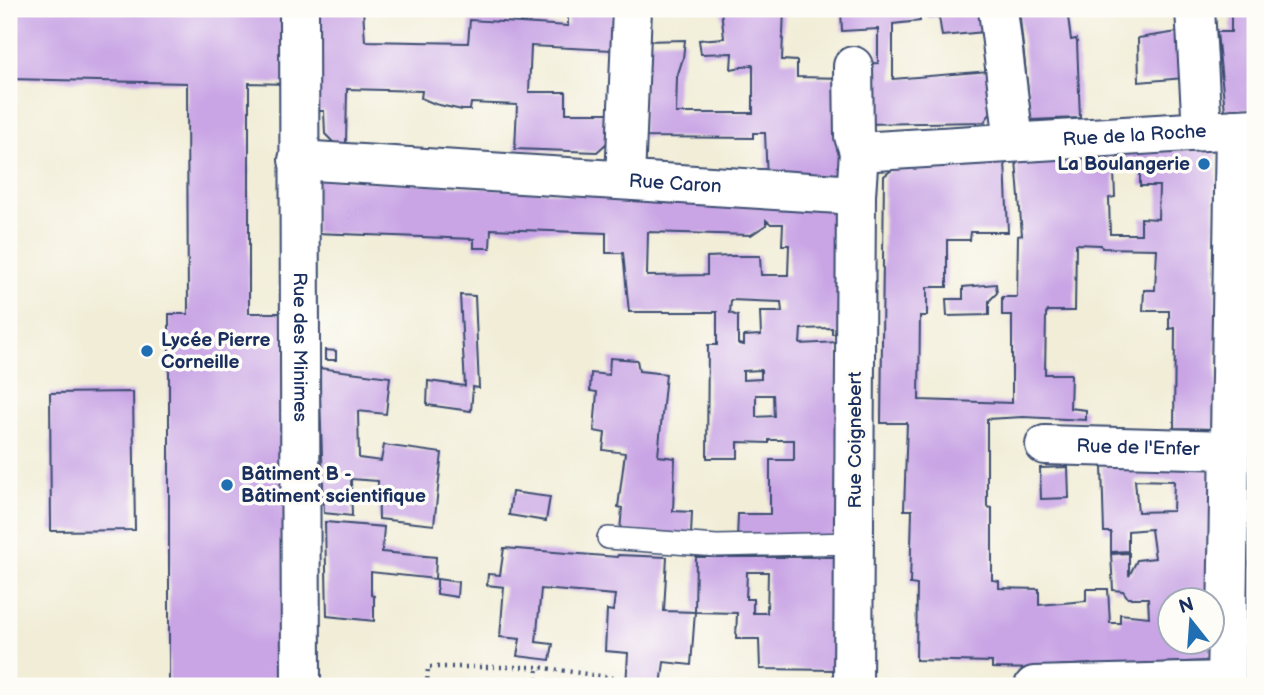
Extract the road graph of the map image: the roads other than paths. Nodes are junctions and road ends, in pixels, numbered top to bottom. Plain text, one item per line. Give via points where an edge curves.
1 (299, 9) edge
2 (632, 9) edge
3 (998, 9) edge
4 (1195, 9) edge
5 (853, 66) dead end
6 (1231, 129) edge
7 (1014, 142) junction
8 (859, 152) junction
9 (298, 160) junction
10 (625, 180) junction
11 (856, 194) junction
12 (1045, 446) dead end
13 (1230, 450) junction
14 (608, 538) dead end
15 (854, 543) junction
16 (1226, 684) edge
17 (300, 686) edge
18 (853, 686) edge
19 (1034, 686) edge

1 - 9 street, Rue des Minimes
2 - 10 street
3 - 7 street
4 - 6 street
5 - 8 street via 854,136
6 - 7 street, Rue de la Roche
6 - 13 street
7 - 8 street
8 - 11 street
9 - 10 street, Rue Caron
9 - 17 street, Rue des Minimes
10 - 11 street, Rue Caron
11 - 15 street, Rue Coignebert
12 - 13 street, Rue de l'Enfer
13 - 16 street
14 - 15 lane via 717,546
15 - 18 street, Rue Coignebert
16 - 19 street

